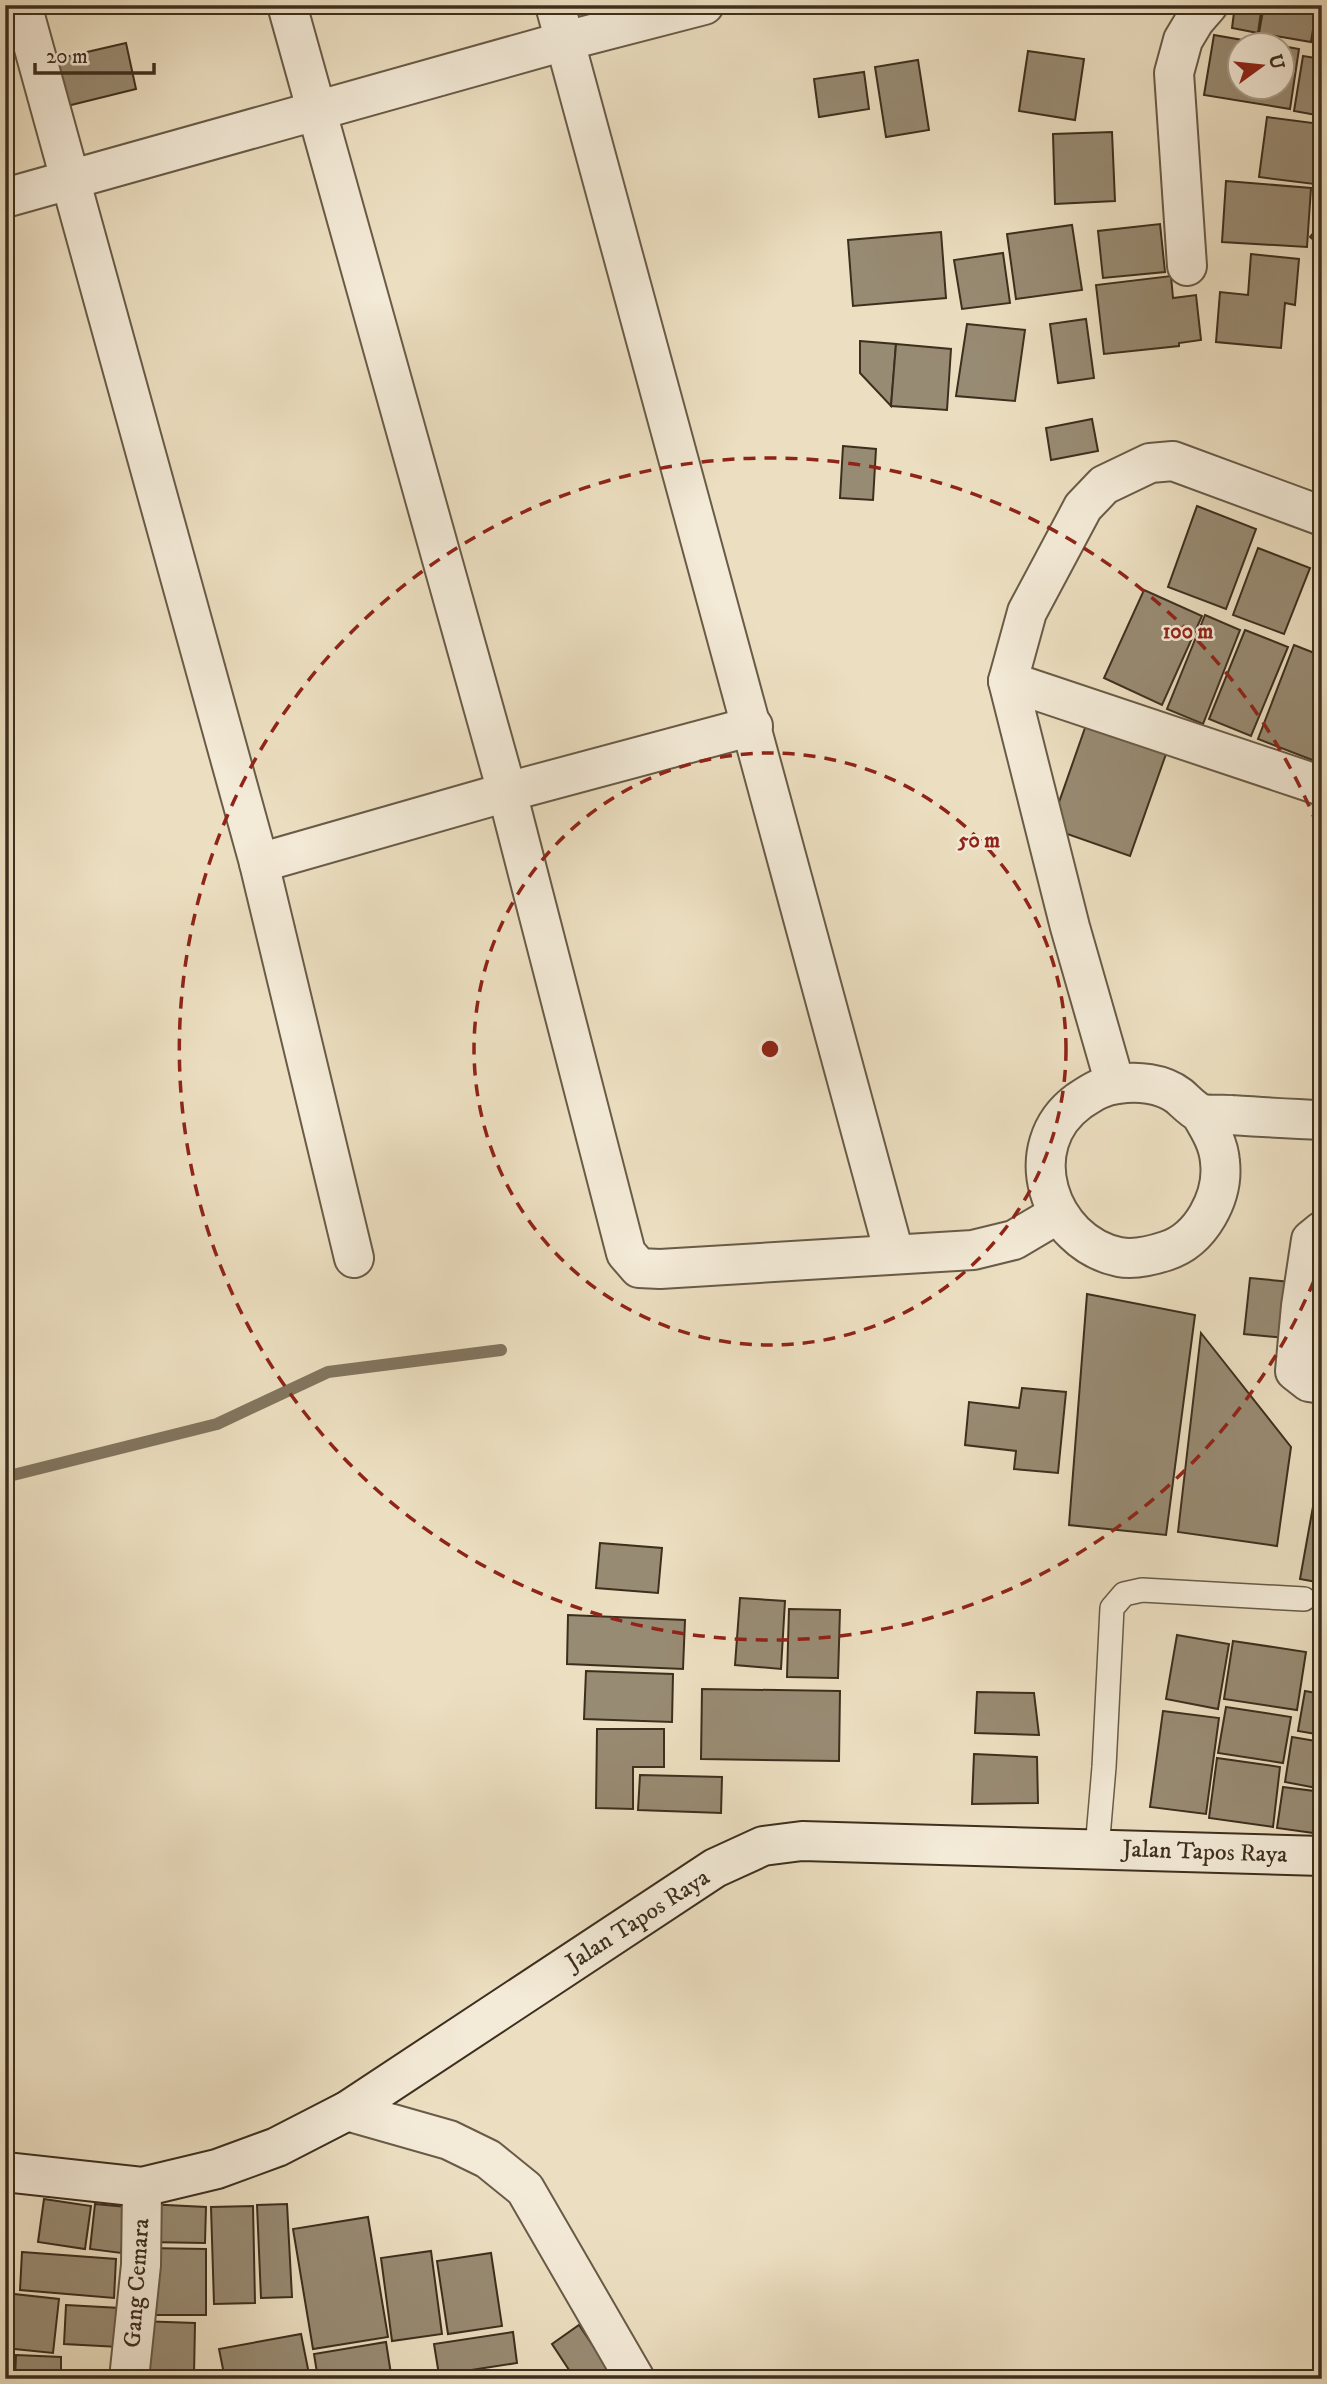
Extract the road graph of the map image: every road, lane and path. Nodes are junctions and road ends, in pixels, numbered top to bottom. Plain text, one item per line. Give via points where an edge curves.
1 (22, 5) edge
2 (286, 5) edge
3 (704, 5) edge
4 (1208, 5) edge
5 (560, 23) edge
6 (317, 112) junction
7 (70, 181) junction
8 (5, 198) edge
9 (1187, 266) dead end
10 (1322, 516) edge
11 (1008, 681) junction
12 (752, 726) junction
13 (1322, 786) edge
14 (507, 792) junction
15 (259, 863) junction
16 (1115, 1084) junction
17 (1200, 1113) junction
18 (1322, 1121) edge
19 (1058, 1214) junction
20 (1322, 1231) edge
21 (894, 1253) junction
22 (354, 1258) dead end
23 (1322, 1384) edge
24 (1304, 1599) dead end
25 (1097, 1849) junction
26 (1322, 1856) edge
27 (347, 2111) junction
28 (5, 2172) edge
29 (142, 2187) junction
30 (634, 2378) edge
31 (129, 2379) edge

1 - 7 street
2 - 6 street
3 - 5 street
4 - 9 street via 1183,40 1174,73
5 - 6 street
5 - 12 street
6 - 7 street
6 - 14 street
7 - 8 street
7 - 15 street
10 - 11 street via 1173,461 1150,463 1104,485 1083,507 1027,612
11 - 13 street
11 - 16 street
12 - 14 street
12 - 21 street
14 - 15 street
14 - 21 street via 626,1253 639,1268 660,1269
15 - 22 street
16 - 17 street via 1146,1083 1176,1093
16 - 19 street via 1073,1105 1049,1145 1047,1180
17 - 18 street
17 - 19 street via 1220,1162 1219,1188 1210,1213 1194,1234 1173,1249 1147,1257 1121,1257 1074,1235
19 - 21 street via 1014,1240 973,1250
20 - 23 street via 1311,1240 1295,1371 1309,1382
24 - 25 lane via 1142,1590 1124,1594 1112,1608
25 - 26 street, Jalan Tapos Raya
25 - 27 street, Jalan Tapos Raya via 802,1841 763,1846 715,1868
27 - 29 street, Jalan Tapos Raya via 217,2169
27 - 30 street via 449,2140 488,2160 525,2189
28 - 29 street, Jalan Tapos Raya
29 - 31 street, Gang Cemara via 141,2265

